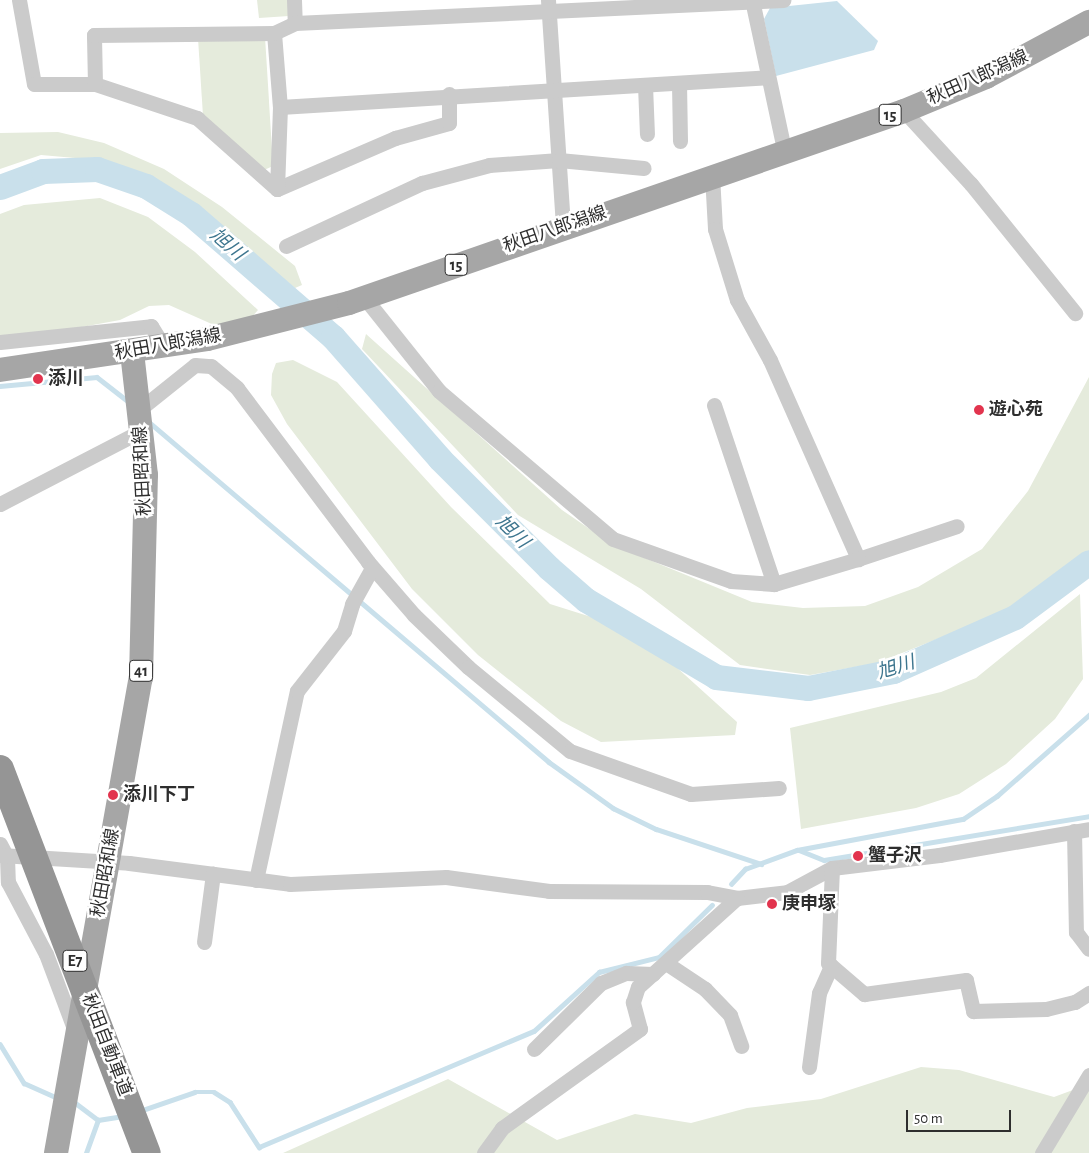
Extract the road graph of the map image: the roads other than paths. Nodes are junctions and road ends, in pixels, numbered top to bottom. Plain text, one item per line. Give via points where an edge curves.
1 (19, 0) edge
2 (294, 0) edge
3 (783, 0) edge
4 (752, 2) edge
5 (549, 6) edge
6 (1089, 22) edge
7 (295, 23) junction
8 (274, 33) junction
9 (767, 77) junction
10 (680, 83) junction
11 (95, 84) junction
12 (645, 85) junction
13 (555, 92) junction
14 (449, 94) junction
15 (280, 107) junction
16 (904, 111) junction
17 (647, 134) dead end
18 (680, 140) dead end
19 (784, 149) junction
20 (559, 160) junction
21 (644, 168) dead end
22 (712, 174) junction
23 (278, 189) junction
24 (563, 227) junction
25 (286, 246) dead end
26 (357, 300) junction
27 (1075, 313) dead end
28 (0, 342) edge
29 (164, 347) junction
30 (132, 352) junction
31 (0, 370) edge
32 (714, 405) dead end
33 (141, 420) junction
34 (0, 504) edge
35 (957, 526) dead end
36 (858, 559) junction
37 (372, 568) junction
38 (774, 584) junction
39 (0, 769) edge
40 (779, 788) dead end
41 (1089, 828) edge
42 (1074, 831) junction
43 (2, 852) edge
44 (107, 864) junction
45 (832, 868) junction
46 (213, 874) junction
47 (256, 880) junction
48 (737, 898) junction
49 (204, 942) dead end
50 (1089, 949) edge
51 (666, 963) junction
52 (831, 966) junction
53 (653, 974) junction
54 (1089, 993) edge
55 (77, 1036) junction
56 (741, 1046) dead end
57 (534, 1049) dead end
58 (809, 1068) dead end
59 (1089, 1074) edge
60 (56, 1153) edge
61 (147, 1153) edge
62 (484, 1153) edge
63 (1042, 1153) edge

1 - 11 street via 34,84
2 - 7 street
3 - 4 street
4 - 5 street
4 - 9 street
5 - 7 street
5 - 13 street
6 - 16 main road, 秋田八郎潟線 / 15 via 986,77
7 - 8 street
8 - 11 street via 94,35
8 - 15 street
9 - 10 street
9 - 19 street
10 - 12 street
10 - 18 street
11 - 23 street via 197,118
12 - 13 street
12 - 17 street
13 - 14 street
13 - 20 street
14 - 15 street
14 - 23 street via 449,123 395,138
15 - 23 street
16 - 19 main road, 秋田八郎潟線 / 15
16 - 27 street via 971,184
19 - 22 main road, 秋田八郎潟線 / 15
20 - 21 street
20 - 24 street
20 - 25 street via 489,165 422,183
22 - 24 main road, 秋田八郎潟線 / 15
22 - 36 street via 714,229 737,300 770,360
24 - 26 main road, 秋田八郎潟線 / 15
26 - 29 main road, 秋田八郎潟線 / 15 via 208,339
26 - 38 street via 439,392 613,539 732,581
28 - 29 street via 151,326
29 - 30 main road, 秋田八郎潟線 / 15
30 - 31 main road, 秋田八郎潟線 / 15
30 - 33 main road, 秋田昭和線 / 41
32 - 38 street
33 - 34 street
33 - 37 street via 195,366 211,366 236,388
33 - 44 main road, 秋田昭和線 / 41 via 146,603 141,678
35 - 36 street
36 - 38 street
37 - 40 street via 468,667 570,751 691,794
37 - 47 street via 344,631 297,691
39 - 61 highway, 秋田自動車道 / E7, bridge
41 - 42 street
42 - 45 street via 939,855
42 - 50 street via 1076,932
43 - 44 street
43 - 55 street via 8,882 46,954
44 - 46 street
44 - 55 main road, 秋田昭和線 / 41
45 - 48 street via 787,892
45 - 52 street
46 - 47 street
46 - 49 street
47 - 48 street via 290,884 446,877 549,891 707,892
48 - 51 street
51 - 53 street
51 - 56 street via 705,988 730,1015
52 - 54 street via 870,995 966,980 973,1011 1046,1009 1075,1002
52 - 58 street via 819,993
53 - 57 street via 626,973 601,983
53 - 62 street via 638,987 633,1002 640,1029 502,1128
55 - 60 main road, 秋田昭和線 / 41
59 - 63 street

